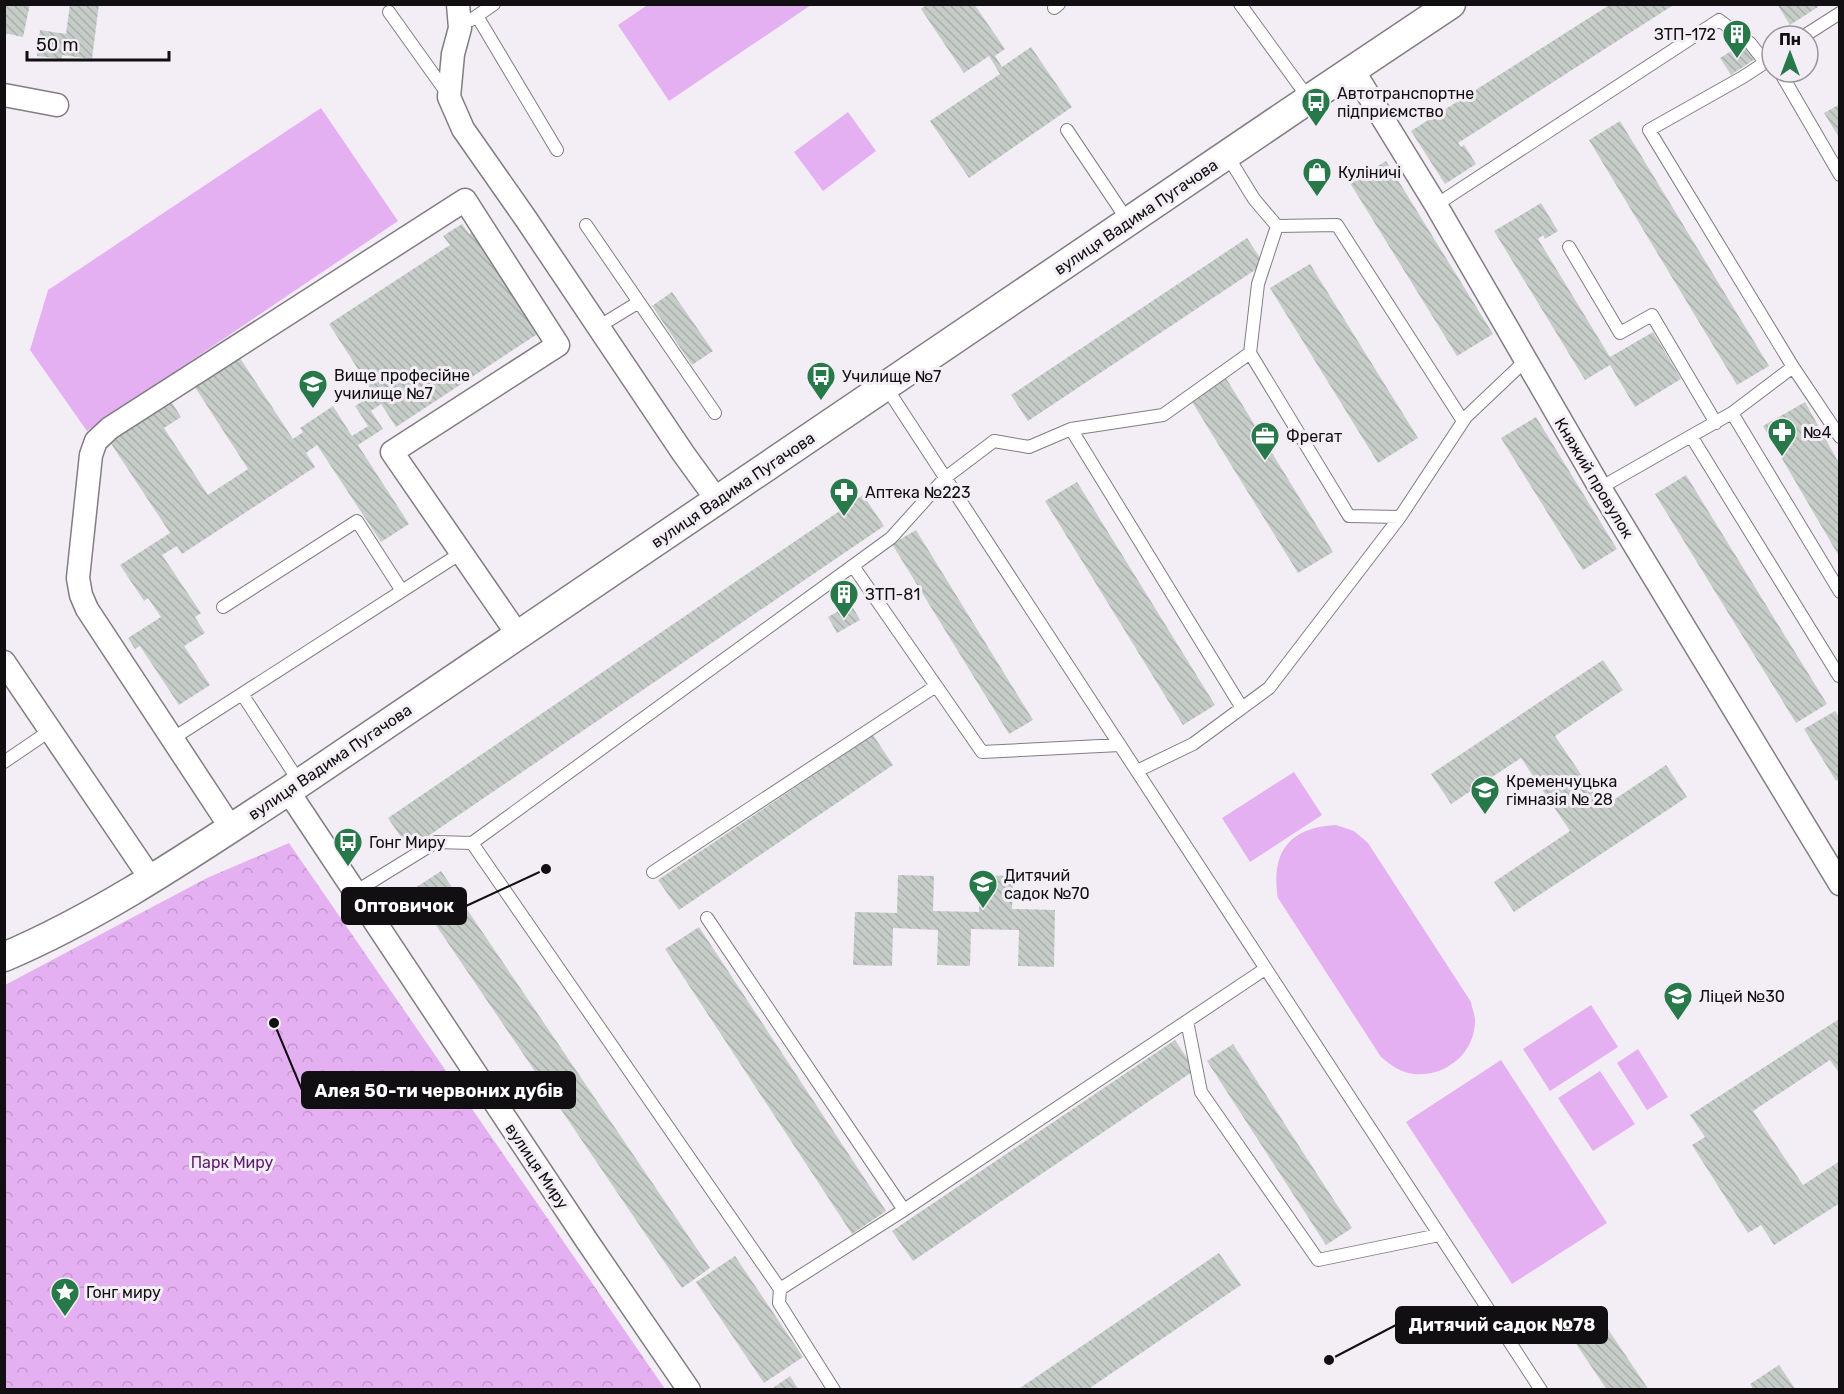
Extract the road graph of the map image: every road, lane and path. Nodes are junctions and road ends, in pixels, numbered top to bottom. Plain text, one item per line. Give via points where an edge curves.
1 (494, 4) edge
2 (1240, 4) edge
3 (1451, 4) edge
4 (390, 12) dead end
5 (1839, 13) edge
6 (465, 16) edge
7 (1820, 25) edge
8 (1760, 51) edge
9 (1760, 66) edge
10 (1353, 70) junction
11 (1787, 84) edge
12 (4, 95) edge
13 (449, 97) junction
14 (1309, 99) junction
15 (57, 105) dead end
16 (1067, 130) dead end
17 (557, 150) dead end
18 (1227, 155) junction
19 (1839, 175) edge
20 (1436, 205) junction
21 (1129, 222) junction
22 (586, 225) dead end
23 (1277, 226) junction
24 (1569, 247) dead end
25 (639, 302) junction
26 (598, 327) junction
27 (1250, 353) junction
28 (1525, 361) junction
29 (1793, 367) junction
30 (886, 387) junction
31 (715, 412) dead end
32 (1732, 413) junction
33 (1463, 422) junction
34 (1716, 423) junction
35 (1071, 429) junction
36 (1691, 436) junction
37 (1839, 437) edge
38 (945, 478) junction
39 (1599, 488) junction
40 (717, 500) junction
41 (1400, 517) junction
42 (461, 553) junction
43 (853, 566) junction
44 (402, 591) junction
45 (1839, 592) edge
46 (223, 607) dead end
47 (518, 635) junction
48 (4, 662) edge
49 (1839, 676) edge
50 (936, 686) junction
51 (242, 694) junction
52 (1242, 708) junction
53 (51, 730) junction
54 (172, 739) junction
55 (1120, 745) junction
56 (4, 762) edge
57 (1137, 771) junction
58 (294, 787) junction
59 (231, 828) junction
60 (472, 843) junction
61 (653, 872) dead end
62 (151, 879) junction
63 (1839, 884) edge
64 (355, 892) junction
65 (707, 918) dead end
66 (4, 957) edge
67 (1265, 969) junction
68 (1187, 1021) junction
69 (904, 1210) junction
70 (1439, 1235) junction
71 (780, 1289) junction
72 (689, 1389) edge
73 (834, 1389) edge
74 (1541, 1389) edge

1 - 6 lane
2 - 14 lane
3 - 10 street, вулиця Вадима Пугачова
4 - 13 lane
5 - 7 lane
6 - 13 street via 453,54
6 - 17 lane
8 - 20 lane via 1719,20
9 - 29 lane via 1649,130
10 - 14 street, вулиця Вадима Пугачова
10 - 20 street, Княжий провулок
11 - 19 lane
12 - 15 street
13 - 26 street via 463,129
14 - 18 street, вулиця Вадима Пугачова
16 - 21 lane
18 - 21 street, вулиця Вадима Пугачова
18 - 23 lane via 1254,199
20 - 28 street, Княжий провулок
21 - 30 street, вулиця Вадима Пугачова
22 - 25 lane
23 - 27 lane via 1258,284
23 - 33 lane via 1337,225
24 - 34 lane via 1620,333 1652,315
25 - 26 lane
25 - 31 lane
26 - 40 street
27 - 35 lane via 1163,415
27 - 41 lane via 1349,516
28 - 33 lane
28 - 39 street, Княжий провулок
29 - 32 lane
29 - 37 lane
30 - 38 lane
30 - 40 street, вулиця Вадима Пугачова
32 - 34 lane
32 - 45 lane
33 - 41 lane
34 - 36 lane
35 - 38 lane via 1029,447 994,441
35 - 52 lane
36 - 39 lane
36 - 49 lane
38 - 43 lane via 891,538
38 - 55 lane
39 - 63 street, Княжий провулок
40 - 47 street, вулиця Вадима Пугачова
41 - 52 lane via 1269,688
42 - 44 lane
42 - 47 street
42 - 54 street via 392,452 558,345 465,200 110,428 96,441 91,455 78,578 81,595
43 - 50 lane
43 - 60 lane
44 - 46 lane via 357,521
44 - 51 lane
47 - 58 street, вулиця Вадима Пугачова
48 - 53 street
50 - 55 lane via 982,752
50 - 61 lane
51 - 54 lane
51 - 58 lane
52 - 57 lane via 1193,744
53 - 56 lane
53 - 62 street
54 - 59 street
55 - 57 lane
57 - 67 lane
58 - 59 street, вулиця Вадима Пугачова
58 - 64 street, вулиця Миру
59 - 62 street, вулиця Вадима Пугачова
60 - 64 lane via 436,842
60 - 71 lane
62 - 66 street, вулиця Вадима Пугачова
64 - 72 street, вулиця Миру
65 - 69 lane
67 - 68 lane
67 - 70 lane
68 - 69 lane
68 - 70 lane via 1201,1092 1318,1260
69 - 71 lane
70 - 74 lane
71 - 73 lane via 779,1303

